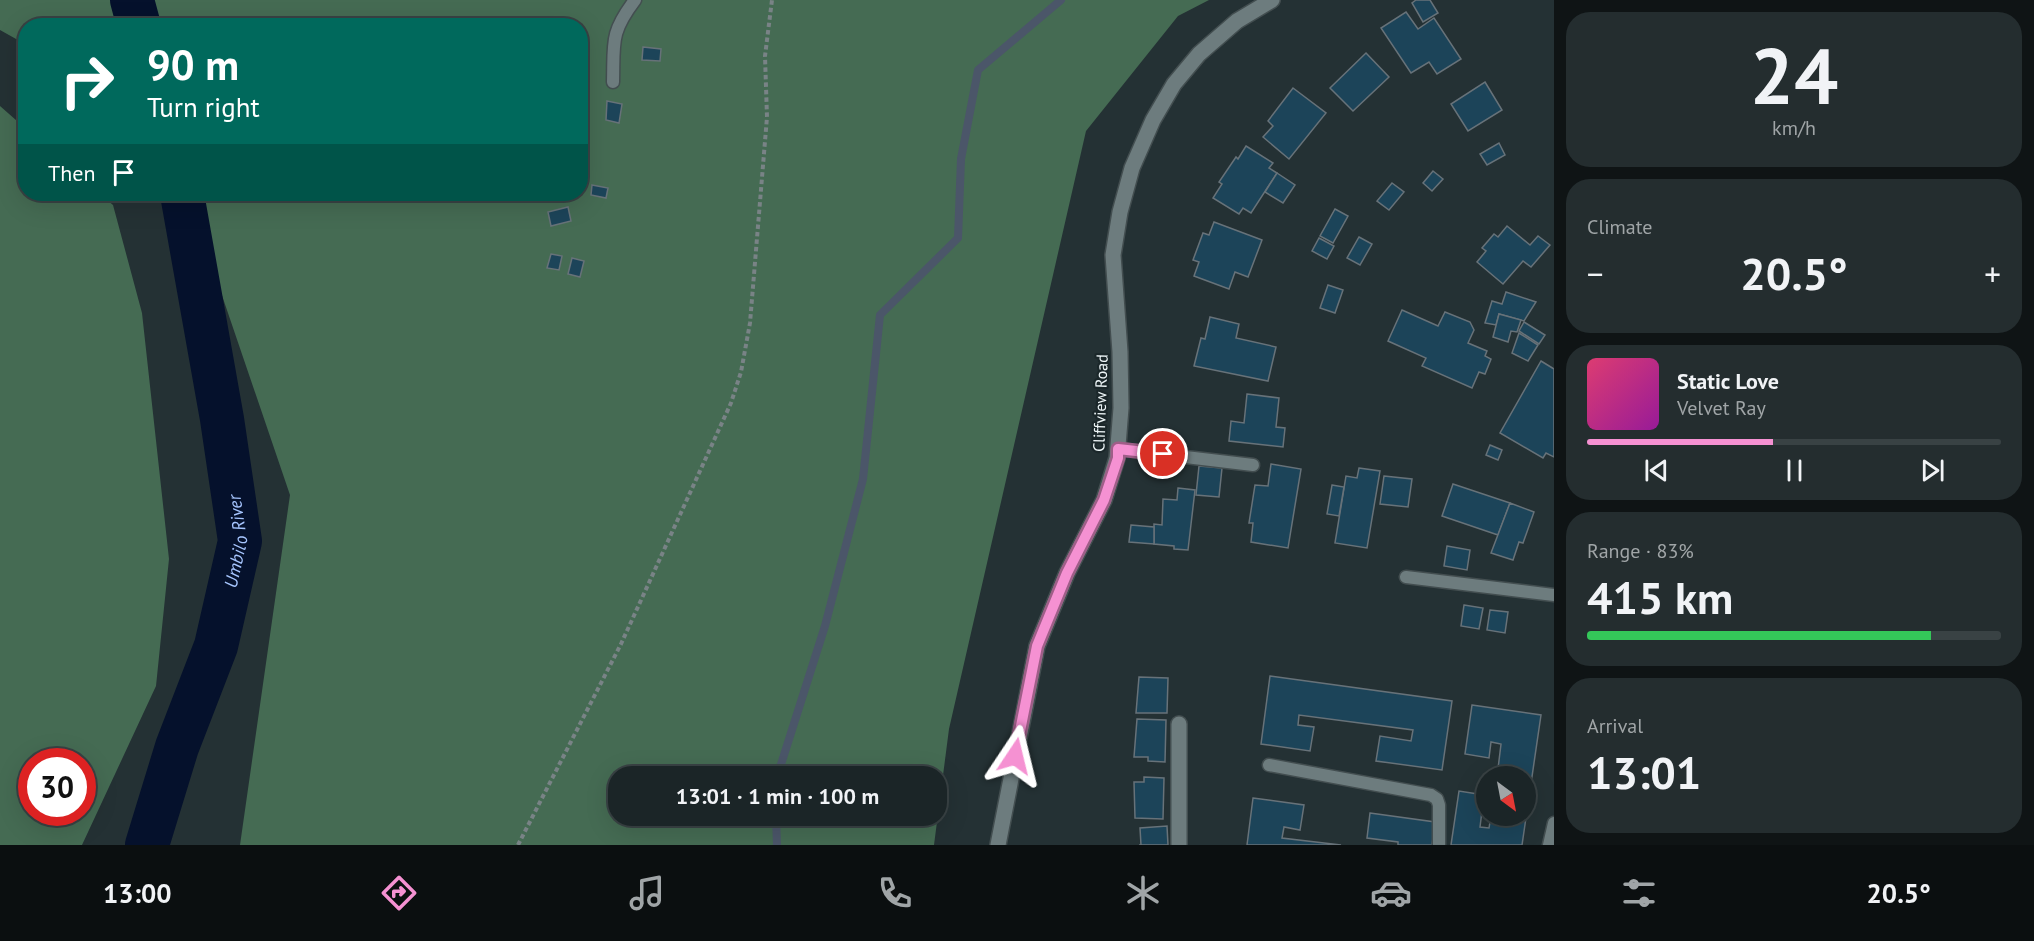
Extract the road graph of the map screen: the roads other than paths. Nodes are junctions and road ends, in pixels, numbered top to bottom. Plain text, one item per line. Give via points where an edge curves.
1 (635, 0) edge
2 (1272, 0) edge
3 (613, 82) dead end
4 (1118, 449) junction
5 (1253, 465) dead end
6 (1406, 577) dead end
7 (1554, 595) edge
8 (1179, 724) dead end
9 (1269, 765) dead end
10 (1554, 824) edge
11 (998, 845) edge
12 (1179, 845) edge
13 (1439, 845) edge
14 (1549, 845) edge

1 - 3 lane via 615,34
2 - 4 street, Cliffview Road via 1237,21 1199,54 1153,120 1132,168 1113,255 1120,352
4 - 5 lane
4 - 11 street, Cliffview Road via 1104,500 1067,573 1037,646
6 - 7 lane
8 - 12 street
9 - 13 lane via 1431,795 1439,805
10 - 14 lane

